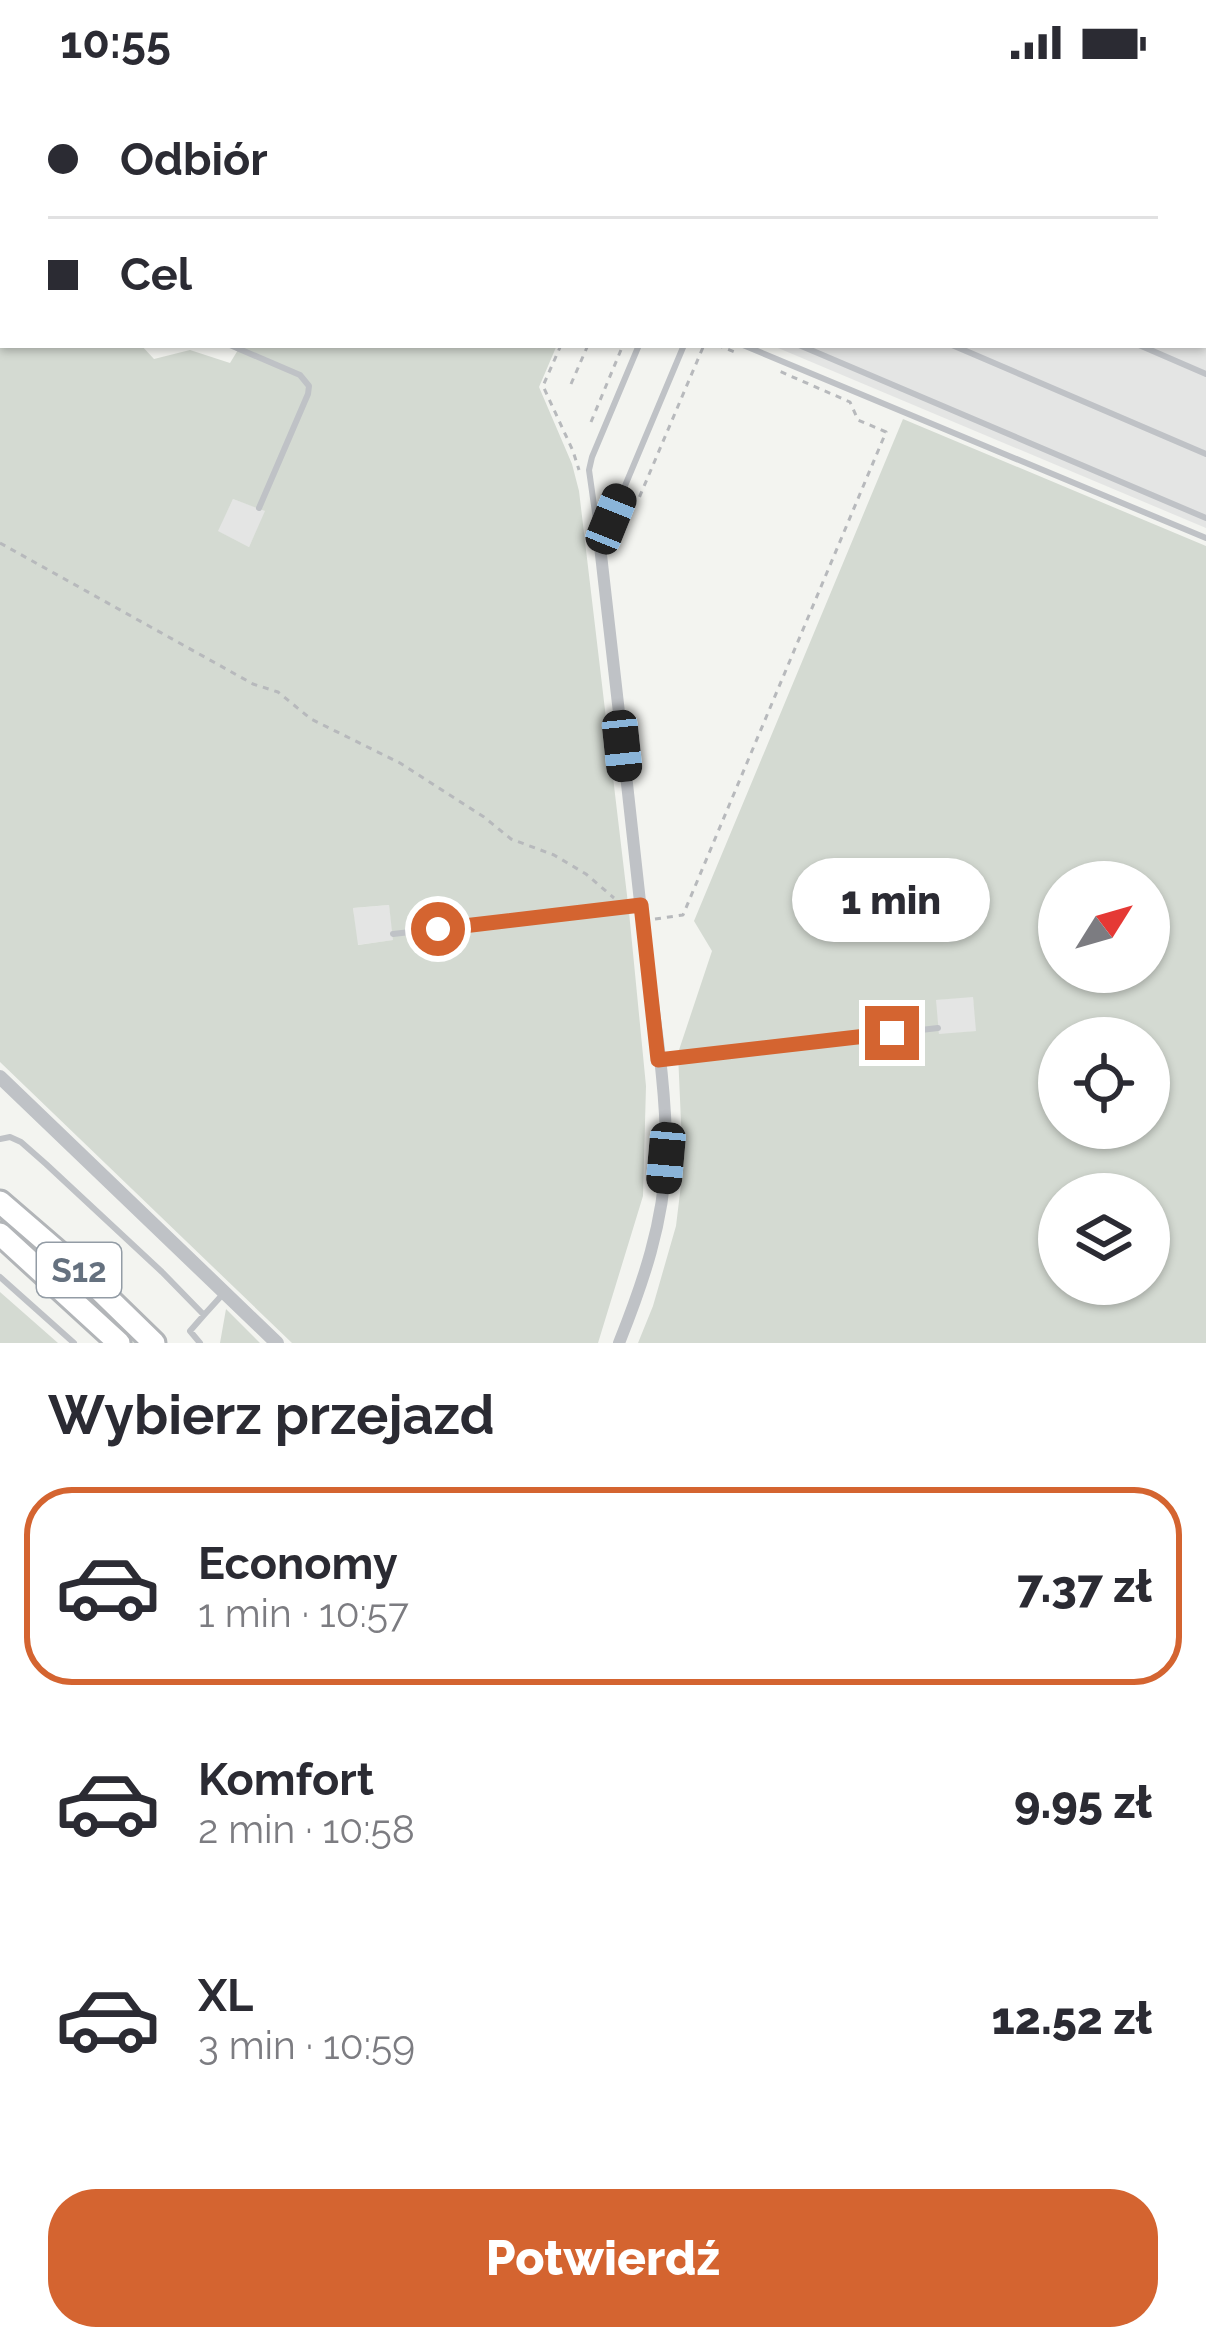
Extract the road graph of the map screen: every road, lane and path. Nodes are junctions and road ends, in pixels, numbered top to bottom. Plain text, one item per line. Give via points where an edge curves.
1 (237, 348) edge
2 (560, 348) edge
3 (587, 348) edge
4 (621, 348) edge
5 (638, 348) edge
6 (683, 348) edge
7 (703, 348) edge
8 (724, 348) edge
9 (750, 348) edge
10 (806, 348) edge
11 (959, 348) edge
12 (1146, 348) edge
13 (736, 353) dead end
14 (774, 369) dead end
15 (1206, 374) edge
16 (571, 384) dead end
17 (591, 422) dead end
18 (1206, 454) edge
19 (579, 471) dead end
20 (622, 491) junction
21 (260, 508) dead end
22 (1206, 518) edge
23 (1206, 538) edge
24 (0, 543) edge
25 (600, 546) junction
26 (640, 902) junction
27 (620, 908) junction
28 (642, 921) junction
29 (393, 934) dead end
30 (938, 1028) dead end
31 (658, 1060) junction
32 (0, 1077) edge
33 (0, 1139) edge
34 (0, 1202) edge
35 (0, 1234) edge
36 (0, 1277) edge
37 (224, 1292) junction
38 (204, 1315) junction
39 (74, 1343) edge
40 (119, 1343) edge
41 (154, 1343) edge
42 (200, 1343) edge
43 (277, 1343) edge
44 (619, 1343) edge

1 - 21 lane via 309,386
2 - 19 path via 543,386
3 - 16 path
4 - 17 path
5 - 25 lane via 589,470
6 - 20 lane
7 - 20 path via 639,498
8 - 13 path
9 - 23 lane
10 - 22 lane
11 - 18 lane
12 - 15 lane
14 - 28 path via 850,402 858,420 886,432 683,915
20 - 25 lane
24 - 27 path via 400,763 511,839 586,874
25 - 26 street
26 - 27 lane
26 - 28 street
27 - 29 lane
28 - 31 street
30 - 31 lane
31 - 44 street via 662,1200
32 - 37 street
33 - 38 lane via 34,1153
34 - 41 highway, S12
35 - 40 highway, S12
36 - 39 lane
37 - 38 lane
37 - 43 street
38 - 42 lane via 190,1331

